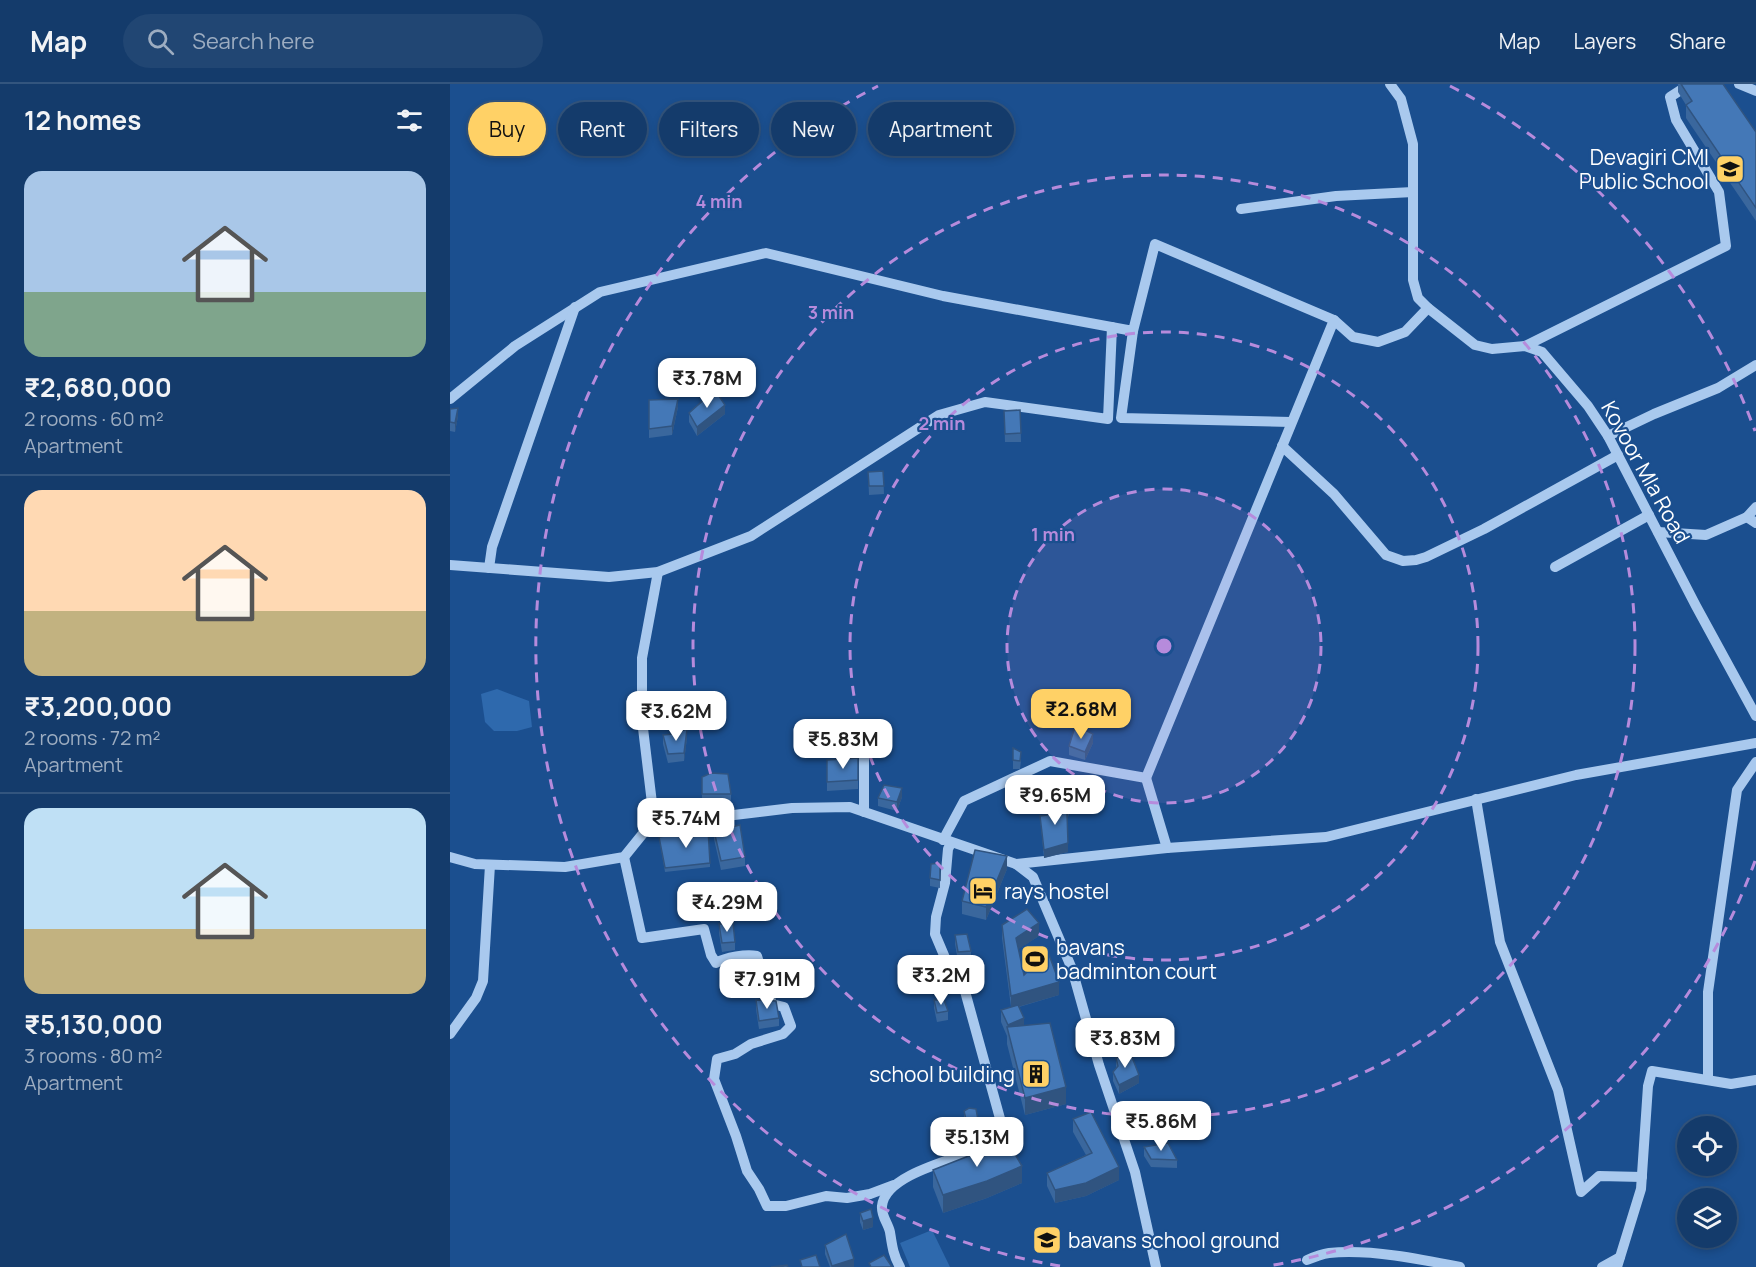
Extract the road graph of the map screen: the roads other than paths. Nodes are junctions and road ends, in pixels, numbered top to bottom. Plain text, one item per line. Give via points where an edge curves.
1 (1390, 84) edge
2 (1690, 84) edge
3 (1739, 84) edge
4 (1756, 91) edge
5 (1413, 192) junction
6 (1241, 209) dead end
7 (575, 307) junction
8 (1428, 308) junction
9 (1334, 320) junction
10 (1112, 327) junction
11 (1133, 331) junction
12 (1525, 346) junction
13 (1756, 365) edge
14 (450, 399) edge
15 (1291, 422) junction
16 (1608, 436) junction
17 (1282, 446) junction
18 (1618, 455) junction
19 (1756, 507) edge
20 (1649, 515) junction
21 (1751, 520) edge
22 (1658, 532) junction
23 (450, 565) edge
24 (1556, 567) dead end
25 (489, 568) junction
26 (658, 572) junction
27 (1756, 716) edge
28 (1756, 743) edge
29 (864, 745) dead end
30 (1756, 762) edge
31 (1146, 778) junction
32 (1476, 799) junction
33 (864, 812) junction
34 (655, 828) junction
35 (947, 841) junction
36 (1167, 848) junction
37 (450, 857) edge
38 (624, 857) junction
39 (1016, 864) junction
40 (490, 865) junction
41 (450, 1034) edge
42 (1708, 1080) junction
43 (1756, 1080) edge
44 (1642, 1177) junction
45 (894, 1185) junction
46 (1307, 1260) dead end
47 (1618, 1262) edge
48 (900, 1267) edge
49 (1156, 1267) edge
50 (1460, 1267) edge
51 (1602, 1267) edge

1 - 5 street via 1401,99 1413,144
2 - 12 street via 1670,97 1676,120 1719,192 1726,246
3 - 4 street
5 - 6 street via 1336,196
5 - 8 street via 1413,280 1418,298
7 - 10 street via 600,292 766,252 943,296
7 - 14 street via 515,346
7 - 25 street via 492,547
8 - 9 street via 1405,332 1378,342 1353,337
8 - 12 street via 1475,345 1492,349
9 - 11 street via 1155,244
9 - 15 street
10 - 11 street
10 - 26 street via 1108,419 985,402 939,415 751,536
11 - 15 street via 1121,418
12 - 16 street, Kovoor Mla Road via 1542,352
13 - 16 street via 1718,388
15 - 17 street
16 - 18 street, Kovoor Mla Road
17 - 18 street via 1334,494 1386,555 1403,561 1426,557 1455,543
17 - 31 street
18 - 20 street, Kovoor Mla Road
19 - 21 street
20 - 22 street, Kovoor Mla Road
20 - 24 street
21 - 22 street via 1706,536
22 - 27 street, Kovoor Mla Road
23 - 25 street
25 - 26 street via 609,577
26 - 34 street via 642,658 642,720
28 - 32 street via 1576,775
29 - 33 street
30 - 42 street via 1737,790 1708,992
31 - 35 street via 1050,761 964,801
31 - 36 street
32 - 36 street via 1326,837
32 - 44 street via 1500,942 1558,1090 1581,1192 1599,1176
33 - 34 street via 850,807 792,808
33 - 35 street
34 - 38 street via 645,831
35 - 39 street
35 - 45 street via 945,883 935,934 964,990 1004,1133 1003,1139 933,1165
36 - 39 street
37 - 40 street
38 - 40 street via 565,867
38 - 45 street via 642,938 704,929 716,963 724,958 757,956 772,1004 784,1007 788,1016 791,1026 783,1034 717,1059 714,1078 747,1171 766,1206 786,1206 826,1196 847,1198
39 - 49 street via 1033,877 1072,969 1135,1172
40 - 41 street via 483,981 476,998
42 - 43 street
42 - 44 street via 1652,1071
44 - 47 street
45 - 48 street via 882,1208
46 - 50 street via 1328,1253 1362,1253
47 - 51 street

